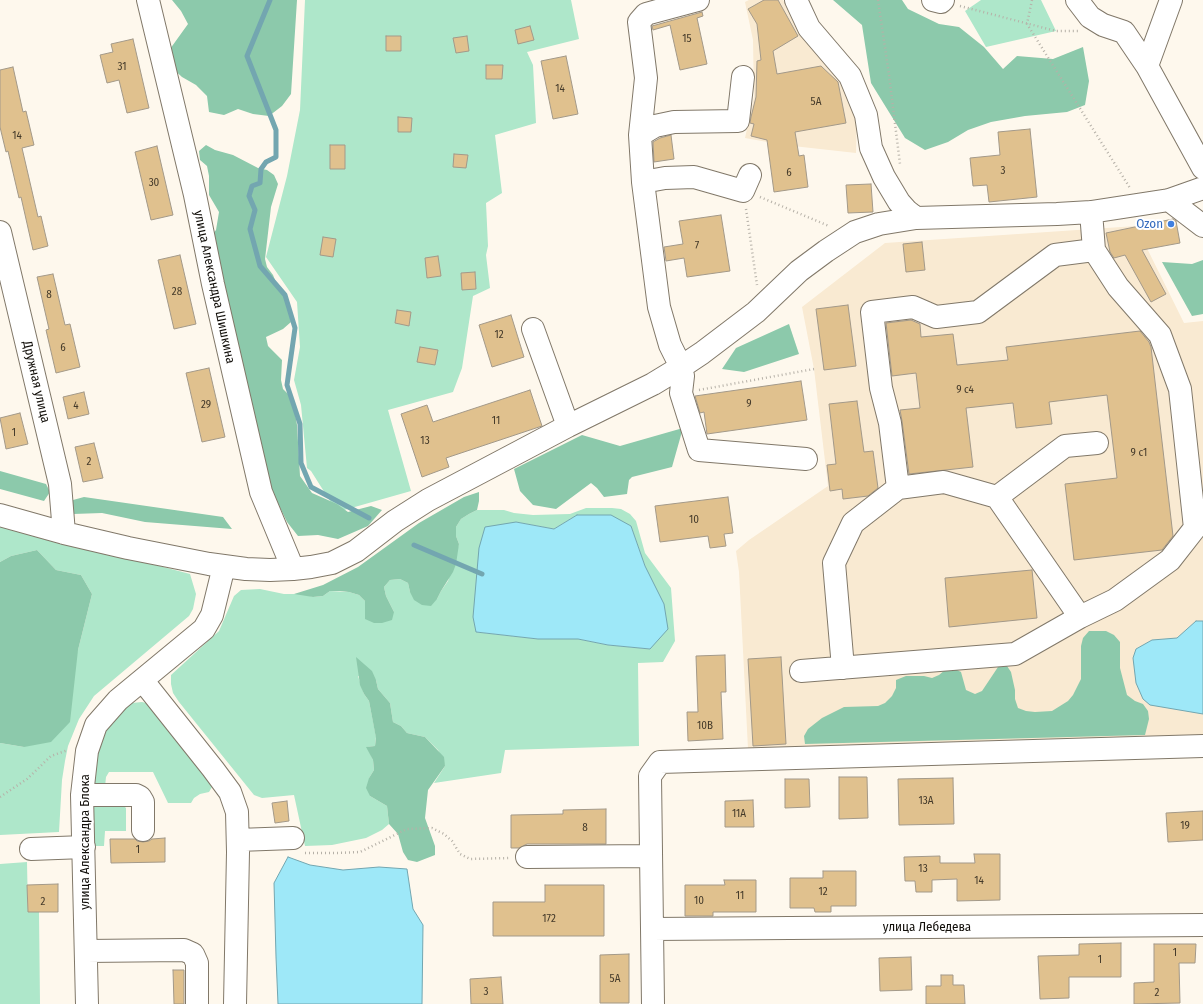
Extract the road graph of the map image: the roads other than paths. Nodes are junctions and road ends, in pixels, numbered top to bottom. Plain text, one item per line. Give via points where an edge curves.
1 (148, 0) edge
2 (698, 0) edge
3 (796, 0) edge
4 (1077, 0) edge
5 (1171, 0) edge
6 (1147, 66) junction
7 (743, 78) dead end
8 (640, 135) junction
9 (1203, 168) edge
10 (643, 182) junction
11 (747, 183) road end
12 (1203, 188) edge
13 (1169, 200) junction
14 (1091, 212) junction
15 (916, 218) junction
16 (1203, 226) edge
17 (0, 232) edge
18 (1094, 250) junction
19 (533, 329) dead end
20 (681, 366) junction
21 (568, 426) junction
22 (1097, 443) dead end
23 (806, 459) dead end
24 (898, 488) junction
25 (997, 497) junction
26 (0, 515) edge
27 (1199, 516) edge
28 (64, 533) junction
29 (224, 566) junction
30 (293, 569) junction
31 (1080, 617) junction
32 (843, 668) junction
33 (801, 671) dead end
34 (143, 681) junction
35 (1203, 746) edge
36 (82, 796) junction
37 (143, 830) dead end
38 (238, 840) junction
39 (296, 845) road end
40 (84, 847) junction
41 (31, 849) dead end
42 (651, 856) junction
43 (527, 857) road end
44 (1203, 925) edge
45 (652, 929) junction
46 (86, 951) junction
47 (87, 1004) edge
48 (197, 1004) edge
49 (235, 1004) edge
50 (653, 1004) edge

1 - 30 street, улица Александра Шишкина via 261,492
2 - 8 street via 646,14 639,22 646,78
3 - 15 street via 809,28 850,76 866,115 871,148 884,177 899,202
4 - 6 street via 1090,17 1103,25 1124,32
5 - 6 street
6 - 9 street
7 - 8 street via 738,121 674,122 655,126
8 - 10 street
10 - 11 street via 694,177
10 - 20 street via 658,308 670,345
12 - 13 street
13 - 14 street
13 - 16 street
14 - 15 street
14 - 18 street
15 - 20 street via 879,224 855,232 799,271 761,307 702,353
17 - 28 street, Дружная улица via 60,484
18 - 24 street via 1056,255 978,312 936,317 913,307 872,312 881,388 890,424
18 - 27 street via 1118,287 1160,335 1180,389
19 - 21 street
20 - 21 street via 653,384
20 - 23 street via 681,393 699,450
21 - 30 street via 428,500 356,551 332,563
22 - 25 street via 1065,446
24 - 25 street via 944,482
24 - 32 street via 853,523 834,563
25 - 31 street
26 - 28 street
27 - 31 street via 1195,528 1170,560 1116,600
28 - 29 street
29 - 30 street
29 - 34 street, улица Александра Блока via 212,614 204,629
31 - 32 street via 1015,654
32 - 33 street
34 - 36 street, улица Александра Блока via 118,700 96,725 87,751
34 - 38 street via 230,792 237,812
35 - 42 street via 660,762 650,776
36 - 37 street via 140,797 143,802
36 - 40 street, улица Александра Блока
38 - 39 street
38 - 49 street
40 - 41 street
40 - 46 street, улица Александра Блока
42 - 43 street
42 - 45 street
44 - 45 street, улица Лебедева
45 - 50 street
46 - 47 street, улица Александра Блока
46 - 48 street via 184,950 193,954 197,963

